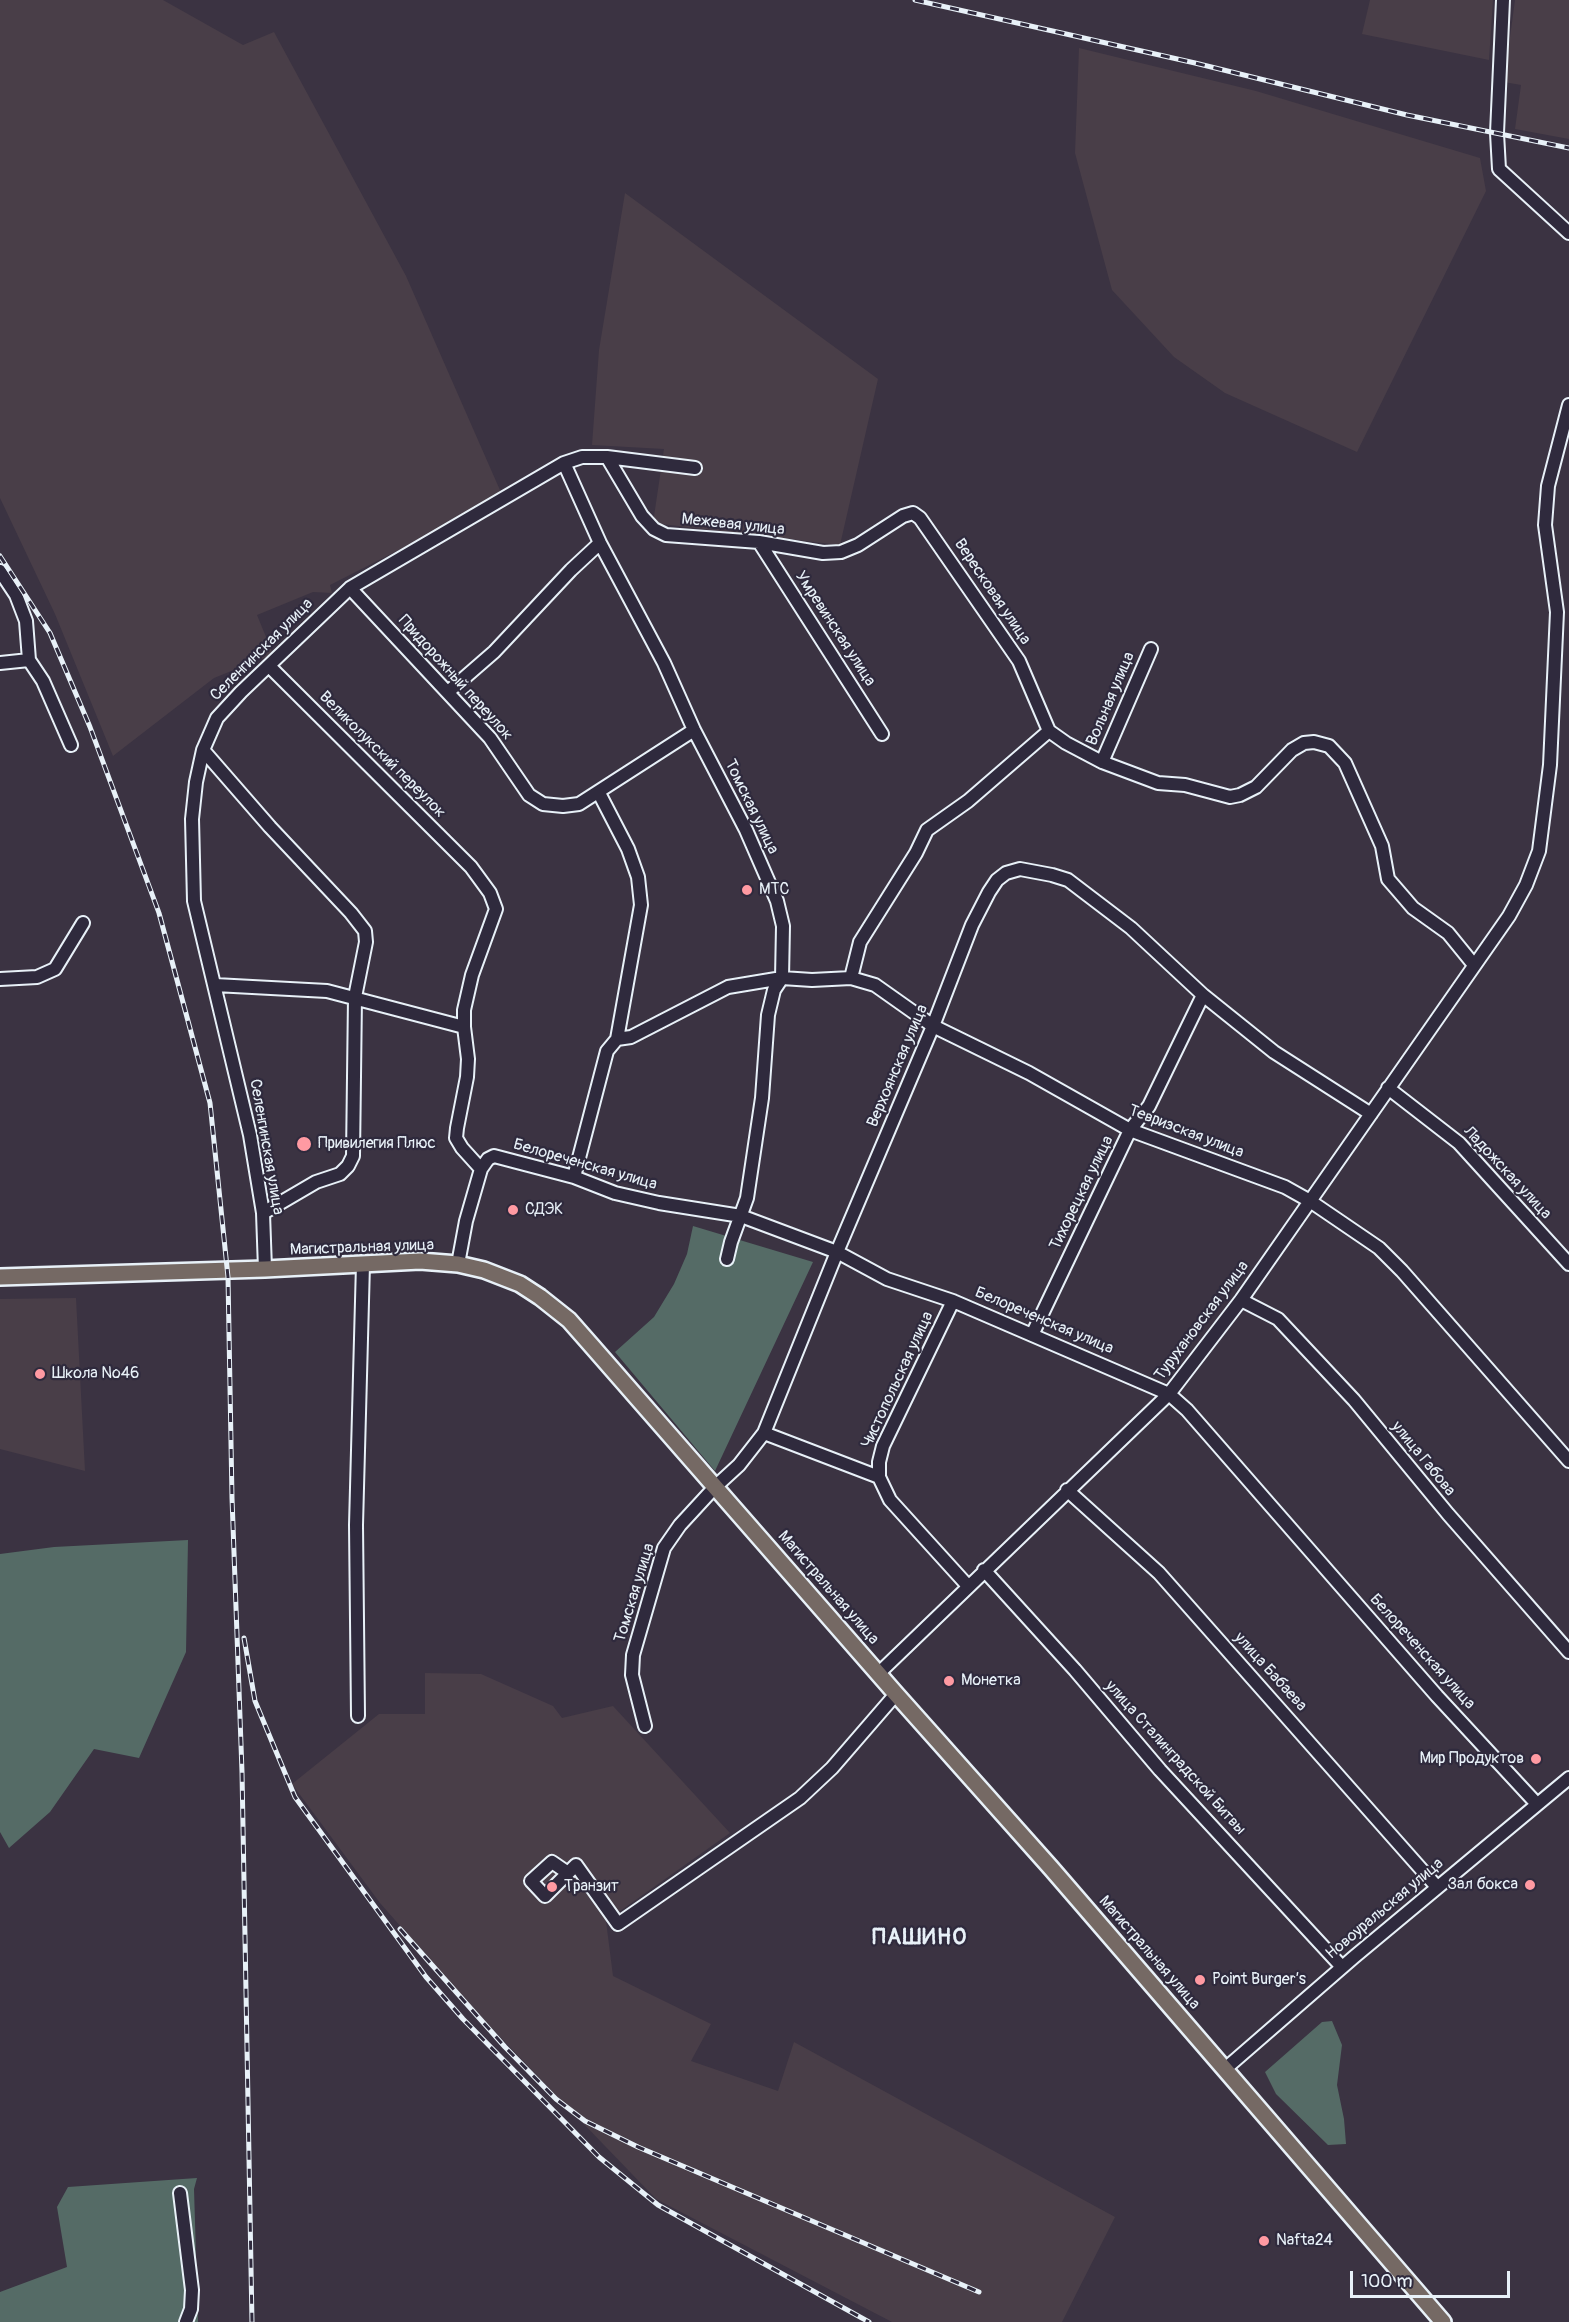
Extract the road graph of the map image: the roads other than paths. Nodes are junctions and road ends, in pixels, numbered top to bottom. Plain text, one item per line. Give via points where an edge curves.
1 (1503, 0) edge
2 (1569, 233) edge
3 (1569, 405) edge
4 (607, 457) junction
5 (564, 463) junction
6 (695, 468) dead end
7 (759, 542) junction
8 (600, 543) junction
9 (823, 553) joint
10 (0, 571) edge
11 (350, 588) junction
12 (1151, 649) dead end
13 (29, 660) junction
14 (0, 663) edge
15 (269, 666) junction
16 (448, 692) junction
17 (694, 729) junction
18 (1049, 731) junction
19 (882, 734) dead end
20 (71, 745) dead end
21 (203, 750) junction
22 (1102, 762) junction
23 (599, 793) junction
24 (83, 923) dead end
25 (1474, 965) junction
26 (782, 978) junction
27 (851, 978) junction
28 (0, 979) edge
29 (215, 986) junction
30 (1203, 995) junction
31 (355, 997) junction
32 (933, 1026) junction
33 (464, 1027) junction
34 (617, 1039) junction
35 (1388, 1088) junction
36 (1371, 1114) junction
37 (1130, 1130) junction
38 (481, 1169) junction
39 (574, 1177) junction
40 (1310, 1201) junction
41 (263, 1213) junction
42 (741, 1216) junction
43 (837, 1252) junction
44 (727, 1259) dead end
45 (363, 1264) junction
46 (458, 1264) junction
47 (1569, 1264) edge
48 (265, 1269) junction
49 (0, 1277) edge
50 (1241, 1300) junction
51 (953, 1301) junction
52 (1032, 1335) junction
53 (1169, 1394) junction
54 (764, 1433) junction
55 (1569, 1461) edge
56 (879, 1477) junction
57 (715, 1486) junction
58 (1067, 1491) junction
59 (984, 1570) junction
60 (968, 1586) junction
61 (1569, 1652) edge
62 (879, 1673) junction
63 (896, 1694) junction
64 (358, 1716) dead end
65 (645, 1726) dead end
66 (1569, 1778) edge
67 (1536, 1803) junction
68 (568, 1874) dead end
69 (1437, 1887) junction
70 (1342, 1967) junction
71 (1225, 2069) junction
72 (180, 2193) dead end
73 (186, 2322) edge
74 (1443, 2322) edge

1 - 2 street via 1499,169
3 - 25 street, Турухановская улица via 1548,486 1545,525 1557,612 1550,765 1539,851 1526,885
4 - 5 street, Селенгинская улица
4 - 6 street, Селенгинская улица
4 - 7 street, Межевая улица via 654,529 666,535
5 - 8 street, Томская улица
5 - 11 street, Селенгинская улица
7 - 9 street, Межевая улица
7 - 19 street, Умревинская улица
8 - 16 street via 494,652
8 - 17 street, Томская улица
9 - 18 street, Вересковая улица via 841,552 858,545 903,516 913,513 920,518 1019,662
10 - 13 street via 16,595 26,621
11 - 15 street, Селенгинская улица
11 - 16 street, Придорожный переулок
12 - 22 street, Вольная улица
13 - 14 street
13 - 20 street via 43,681
15 - 21 street, Селенгинская улица via 217,718
15 - 33 street, Великолукский переулок via 471,867 490,893 496,909 472,975
16 - 23 street, Придорожный переулок via 490,738 529,795 543,804 563,806 579,804
17 - 23 street
17 - 26 street, Томская улица via 777,901 783,926
18 - 22 street
18 - 27 street via 968,801 927,830 860,942
21 - 29 street, Селенгинская улица via 192,819 194,901
21 - 31 street via 365,931
22 - 25 street via 1158,783 1185,785 1230,797 1256,787 1304,743 1329,747 1345,763 1382,846 1389,879 1413,908 1448,933
23 - 34 street via 628,849 638,877 641,905
24 - 28 street via 55,969 37,977
25 - 35 street, Турухановская улица
26 - 27 street, Тевризская улица
26 - 34 street, Тевризская улица via 728,987 631,1037
26 - 42 street, Томская улица via 774,990 768,1015 762,1098
27 - 32 street, Тевризская улица via 875,986
29 - 31 street via 327,991
29 - 41 street, Селенгинская улица via 250,1135
30 - 32 street, Верхоянская улица via 1131,928 1076,885 1052,875 1020,869 1006,873 989,892
30 - 36 street via 1274,1052
30 - 37 street, Тихорецкая улица via 1149,1106
31 - 33 street
31 - 41 street via 353,1156 340,1174 316,1182
32 - 37 street, Тевризская улица via 1029,1073
32 - 43 street, Верхоянская улица
33 - 38 street via 468,1068 456,1138
34 - 39 street via 607,1051
35 - 36 street, Турухановская улица
35 - 47 street, Ладожская улица via 1459,1143
36 - 40 street, Турухановская улица
37 - 40 street, Тевризская улица via 1285,1187
37 - 52 street, Тихорецкая улица
38 - 39 street, Белореченская улица via 494,1156
38 - 46 street
39 - 42 street, Белореченская улица via 615,1193
40 - 50 street, Турухановская улица
40 - 55 street, Тевризская улица via 1387,1256
41 - 48 street, Селенгинская улица
42 - 43 street, Белореченская улица
42 - 44 street, Томская улица
43 - 51 street, Белореченская улица via 886,1279
43 - 54 street, Верхоянская улица
45 - 46 main road, Магистральная улица
45 - 48 main road, Магистральная улица
45 - 64 street via 356,1525
46 - 57 main road, Магистральная улица via 520,1284 553,1306
48 - 49 main road, Магистральная улица
50 - 53 street, Турухановская улица
50 - 61 street, улица Габова via 1278,1319 1346,1392
51 - 52 street, Белореченская улица
51 - 56 street, Чистопольская улица via 883,1446
52 - 53 street, Белореченская улица
53 - 58 street, Турухановская улица
53 - 67 street, Белореченская улица
54 - 56 street
54 - 57 street, Верхоянская улица via 740,1465
56 - 60 street via 890,1500
57 - 62 main road, Магистральная улица
57 - 65 street, Томская улица via 663,1548 656,1571 633,1655 632,1675
58 - 59 street, Турухановская улица
58 - 69 street, улица Бабаева via 1160,1573
59 - 60 street, Турухановская улица
59 - 70 street, улица Сталинградской Битвы via 1160,1770
60 - 62 street, Турухановская улица
62 - 63 main road, Магистральная улица
63 - 68 street via 832,1768 800,1798 618,1924 576,1865
63 - 71 main road, Магистральная улица
66 - 67 street, Новоуральская улица
67 - 69 street, Новоуральская улица
69 - 70 street, Новоуральская улица
70 - 71 street, Новоуральская улица
71 - 74 main road, Магистральная улица
72 - 73 street via 192,2290

